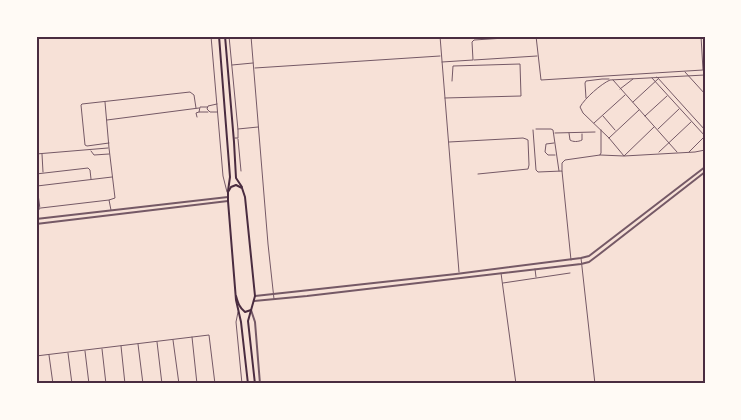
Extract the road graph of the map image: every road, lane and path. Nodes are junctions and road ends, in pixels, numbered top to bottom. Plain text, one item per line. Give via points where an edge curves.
1 (211, 36) edge
2 (218, 36) edge
3 (225, 36) edge
4 (229, 36) edge
5 (251, 36) edge
6 (440, 36) edge
7 (536, 36) edge
8 (702, 36) edge
9 (441, 56) junction
10 (538, 56) junction
11 (473, 60) junction
12 (442, 62) junction
13 (253, 63) junction
14 (232, 65) junction
15 (253, 68) junction
16 (704, 70) edge
17 (684, 72) junction
18 (705, 74) edge
19 (688, 75) junction
20 (652, 77) junction
21 (658, 78) junction
22 (633, 79) junction
23 (611, 80) junction
24 (452, 81) dead end
25 (656, 81) junction
26 (620, 89) junction
27 (705, 94) edge
28 (625, 95) junction
29 (668, 95) junction
30 (445, 98) junction
31 (586, 99) junction
32 (105, 101) junction
33 (633, 103) junction
34 (217, 104) junction
35 (208, 107) junction
36 (196, 108) junction
37 (199, 108) junction
38 (680, 108) junction
39 (639, 110) junction
40 (199, 112) junction
41 (209, 112) junction
42 (218, 112) junction
43 (602, 116) junction
44 (645, 116) junction
45 (196, 117) dead end
46 (106, 120) junction
47 (691, 122) junction
48 (594, 123) junction
49 (654, 126) junction
50 (258, 127) junction
51 (657, 129) junction
52 (238, 130) junction
53 (601, 130) junction
54 (705, 130) edge
55 (616, 131) junction
56 (582, 132) junction
57 (595, 132) dead end
58 (554, 133) junction
59 (568, 133) junction
60 (705, 136) edge
61 (234, 138) junction
62 (238, 138) junction
63 (609, 138) junction
64 (448, 142) junction
65 (668, 142) junction
66 (109, 143) junction
67 (555, 143) junction
68 (109, 148) junction
69 (90, 150) junction
70 (705, 150) edge
71 (677, 152) junction
72 (688, 152) junction
73 (658, 153) junction
74 (36, 154) edge
75 (42, 154) junction
76 (110, 154) junction
77 (556, 155) junction
78 (600, 155) junction
79 (624, 156) junction
80 (705, 167) edge
81 (241, 171) dead end
82 (562, 171) junction
83 (559, 172) junction
84 (705, 172) edge
85 (44, 173) junction
86 (36, 174) edge
87 (478, 174) dead end
88 (112, 177) junction
89 (91, 179) junction
90 (37, 186) edge
91 (242, 188) junction
92 (228, 195) junction
93 (109, 200) junction
94 (228, 201) junction
95 (40, 208) junction
96 (36, 209) edge
97 (111, 210) junction
98 (36, 218) edge
99 (36, 224) edge
100 (581, 258) junction
101 (570, 260) junction
102 (582, 264) junction
103 (534, 269) junction
104 (459, 273) junction
105 (501, 273) junction
106 (570, 273) dead end
107 (446, 275) junction
108 (536, 278) junction
109 (446, 279) junction
110 (502, 283) junction
111 (235, 294) junction
112 (274, 294) junction
113 (255, 296) junction
114 (274, 299) junction
115 (254, 301) junction
116 (251, 310) junction
117 (238, 311) junction
118 (192, 337) junction
119 (173, 339) junction
120 (156, 341) junction
121 (138, 344) junction
122 (120, 346) junction
123 (102, 348) junction
124 (85, 350) junction
125 (68, 352) junction
126 (49, 354) junction
127 (36, 356) edge
128 (53, 384) edge
129 (72, 384) edge
130 (89, 384) edge
131 (106, 384) edge
132 (125, 384) edge
133 (143, 384) edge
134 (162, 384) edge
135 (179, 384) edge
136 (197, 384) edge
137 (216, 384) edge
138 (242, 384) edge
139 (248, 384) edge
140 (255, 384) edge
141 (260, 384) edge
142 (516, 384) edge
143 (595, 384) edge

1 - 34 street
2 - 92 main road via 230,177
3 - 61 main road
4 - 14 street
5 - 13 street
6 - 9 street
7 - 10 street
7 - 11 street via 474,40
8 - 16 street
9 - 12 street
9 - 15 street
10 - 11 street
10 - 17 street via 541,80
11 - 12 street
12 - 30 street
13 - 14 street
13 - 15 street
14 - 52 street
15 - 50 street
16 - 17 street
17 - 19 street
18 - 19 street
19 - 21 street
19 - 27 street
20 - 21 street
20 - 22 street
20 - 25 street
21 - 25 street
21 - 54 street
22 - 23 street
22 - 26 street
23 - 26 street
23 - 31 street
23 - 31 street via 586,80
24 - 30 street via 453,66 520,64 521,96
25 - 29 street
25 - 33 street
26 - 28 street
28 - 33 street
28 - 43 street
29 - 38 street
29 - 44 street
30 - 64 street
31 - 48 street via 581,110
32 - 36 street via 190,92 194,95
32 - 46 street
32 - 66 street via 81,105 85,145
33 - 39 street
34 - 35 street
34 - 42 street
35 - 37 street
35 - 41 street
36 - 37 street
36 - 46 street
37 - 40 street
38 - 47 street
38 - 51 street
39 - 44 street
39 - 55 street
40 - 41 street
40 - 45 street
41 - 42 street
42 - 92 street
43 - 48 street
43 - 55 street
44 - 49 street
46 - 66 street
47 - 60 street
47 - 65 street
48 - 53 street
49 - 51 street
49 - 79 street
50 - 52 street
50 - 112 street
51 - 65 street
52 - 62 street
53 - 63 street
53 - 78 street
55 - 63 street
56 - 57 street
56 - 59 street
56 - 59 street via 580,141 570,140
58 - 59 street
58 - 67 street
58 - 83 street via 552,129 535,130 536,170
60 - 72 street
61 - 62 street
61 - 91 main road via 236,178
62 - 81 street
63 - 79 street
64 - 87 street via 528,140 528,169
64 - 104 street
65 - 71 street
65 - 73 street
66 - 68 street
67 - 77 street
67 - 77 street via 546,144 545,152
68 - 69 street
68 - 76 street
69 - 75 street
69 - 76 street via 94,155
70 - 72 street
71 - 72 street
71 - 73 street
73 - 79 street
74 - 75 street
75 - 85 street
76 - 88 street
77 - 83 street
78 - 79 street
78 - 82 street via 565,160
80 - 100 street via 589,256
82 - 83 street
82 - 101 street
84 - 102 street via 589,262
85 - 86 street
85 - 89 street via 88,168
88 - 89 street
88 - 93 street via 115,198
89 - 90 street
90 - 95 street
91 - 92 main road via 231,187
91 - 113 main road
92 - 94 main road
92 - 97 street
93 - 95 street
93 - 97 street
94 - 99 street
94 - 111 main road
95 - 96 street
97 - 98 street
100 - 101 street
100 - 102 street
101 - 104 street
102 - 103 street
102 - 143 street
103 - 105 street
103 - 108 street
104 - 107 street
105 - 109 street
105 - 110 street
106 - 108 street
107 - 109 street
107 - 112 street
108 - 110 street
109 - 114 street
110 - 142 street
111 - 116 main road via 242,310
111 - 117 main road
112 - 113 street
112 - 114 street
113 - 115 main road
114 - 115 street
115 - 116 main road
116 - 140 main road via 248,321
116 - 141 street via 255,322
117 - 138 street via 236,322
117 - 139 main road
118 - 119 street
118 - 136 street
118 - 137 street via 209,335
119 - 120 street
119 - 135 street
120 - 121 street
120 - 134 street
121 - 122 street
121 - 133 street
122 - 123 street
122 - 132 street
123 - 124 street
123 - 131 street
124 - 125 street
124 - 130 street
125 - 126 street
125 - 129 street
126 - 127 street
126 - 128 street

